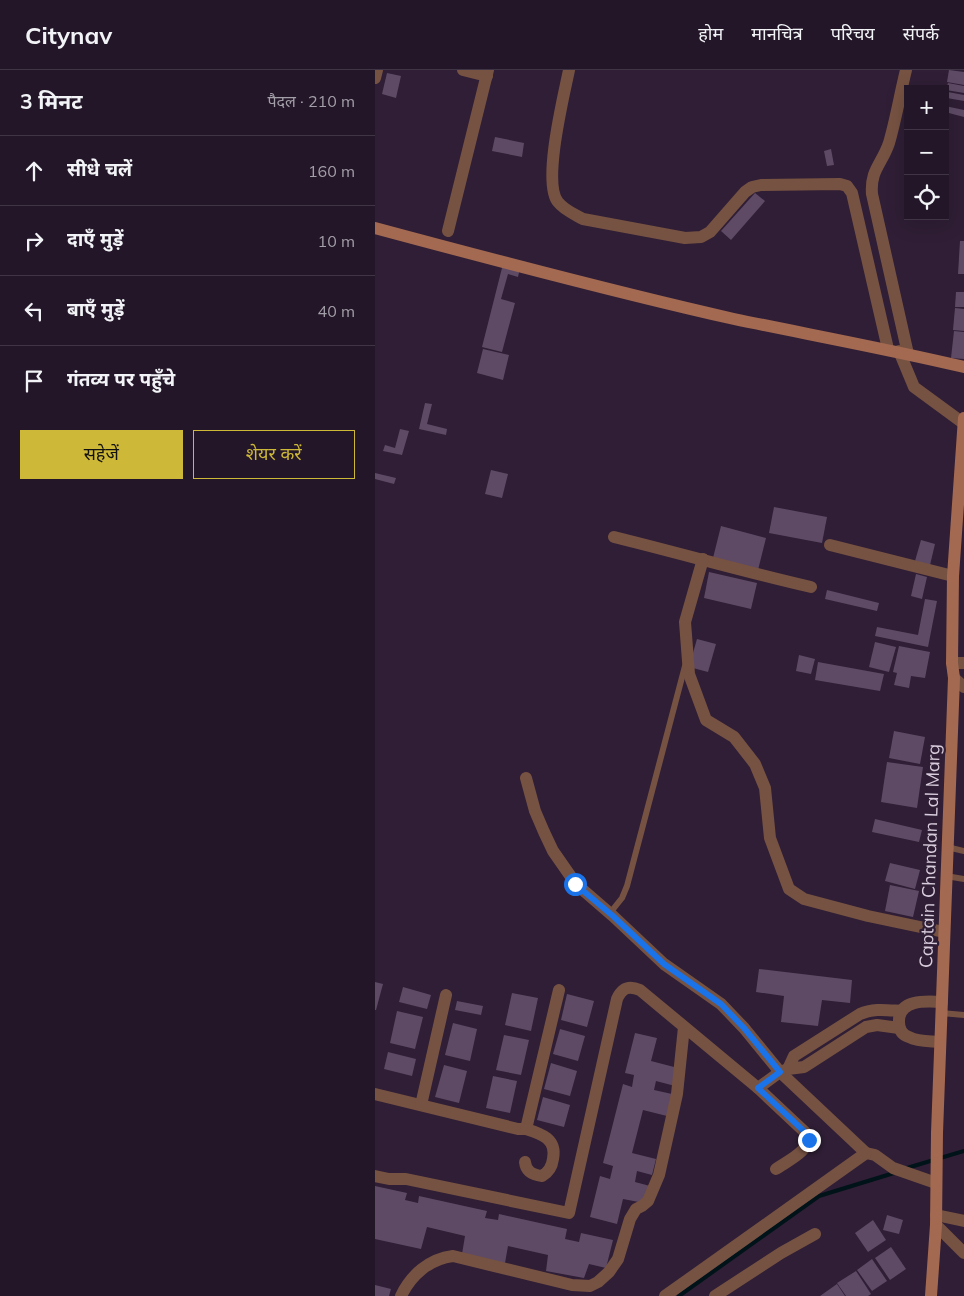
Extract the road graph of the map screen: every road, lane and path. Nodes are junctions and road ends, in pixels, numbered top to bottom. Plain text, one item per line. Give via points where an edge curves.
1 (377, 70) edge
2 (463, 70) edge
3 (569, 70) edge
4 (906, 70) edge
5 (488, 73) edge
6 (375, 78) edge
7 (375, 228) edge
8 (448, 231) dead end
9 (898, 351) junction
10 (964, 367) edge
11 (963, 420) edge
12 (614, 537) dead end
13 (830, 545) dead end
14 (703, 559) junction
15 (953, 576) junction
16 (811, 587) dead end
17 (687, 660) junction
18 (958, 663) edge
19 (954, 678) junction
20 (964, 687) edge
21 (526, 778) dead end
22 (947, 848) junction
23 (964, 851) edge
24 (947, 876) junction
25 (964, 879) edge
26 (610, 913) junction
27 (944, 932) junction
28 (559, 990) dead end
29 (446, 995) dead end
30 (942, 1008) junction
31 (901, 1011) junction
32 (964, 1015) edge
33 (684, 1027) junction
34 (899, 1028) junction
35 (940, 1042) junction
36 (784, 1071) junction
37 (758, 1088) junction
38 (375, 1094) edge
39 (421, 1105) junction
40 (526, 1129) junction
41 (866, 1153) junction
42 (525, 1162) dead end
43 (776, 1169) dead end
44 (375, 1176) edge
45 (936, 1183) junction
46 (936, 1220) junction
47 (964, 1221) edge
48 (815, 1234) dead end
49 (964, 1253) edge
50 (928, 1294) edge
51 (401, 1296) edge
52 (665, 1296) edge
53 (715, 1296) edge

1 - 6 street
2 - 5 street
3 - 9 street via 553,156 552,184 557,201 563,207 583,219 685,238 701,237 711,232 752,187 847,186
4 - 9 street via 888,145 871,184
5 - 8 street
7 - 9 street via 735,318
9 - 10 street
9 - 11 street via 915,387
11 - 15 street, Captain Chandan Lal Marg
12 - 14 street
13 - 15 street
14 - 16 street
14 - 17 street via 685,622
15 - 18 street, Captain Chandan Lal Marg
17 - 26 lane via 627,886
17 - 27 street via 706,720 734,737 755,764 765,788 771,838 789,889 813,902
18 - 19 street, Captain Chandan Lal Marg
19 - 20 street
19 - 22 street, Captain Chandan Lal Marg
21 - 26 street via 535,811 553,851 575,884
22 - 23 lane
22 - 24 street, Captain Chandan Lal Marg
24 - 25 lane
24 - 27 street, Captain Chandan Lal Marg
26 - 36 street via 664,964 721,1004
27 - 30 street, Captain Chandan Lal Marg
28 - 40 street
29 - 39 street
30 - 31 street via 924,1001 913,1003
30 - 32 lane
30 - 35 street, Captain Chandan Lal Marg
31 - 34 street
31 - 36 street via 877,1009 860,1014 794,1056
33 - 37 street
33 - 44 street via 640,990 628,987 620,993 569,1214 406,1179
33 - 51 street via 677,1094 659,1175 648,1201 636,1209 630,1219 618,1258 609,1272 590,1286 572,1285 453,1256 429,1264 406,1284
34 - 35 street via 902,1034 916,1040
34 - 36 street via 866,1027 804,1067
35 - 45 street, Captain Chandan Lal Marg
36 - 37 street
36 - 41 street
37 - 43 street via 809,1138 805,1148
38 - 39 street
39 - 40 street
40 - 42 street via 542,1134 553,1144 554,1151 551,1167 543,1176 529,1172
41 - 45 street via 875,1155 893,1168
41 - 52 street
45 - 46 street, Captain Chandan Lal Marg
46 - 47 street
46 - 49 street
46 - 50 street, Captain Chandan Lal Marg
48 - 53 street

